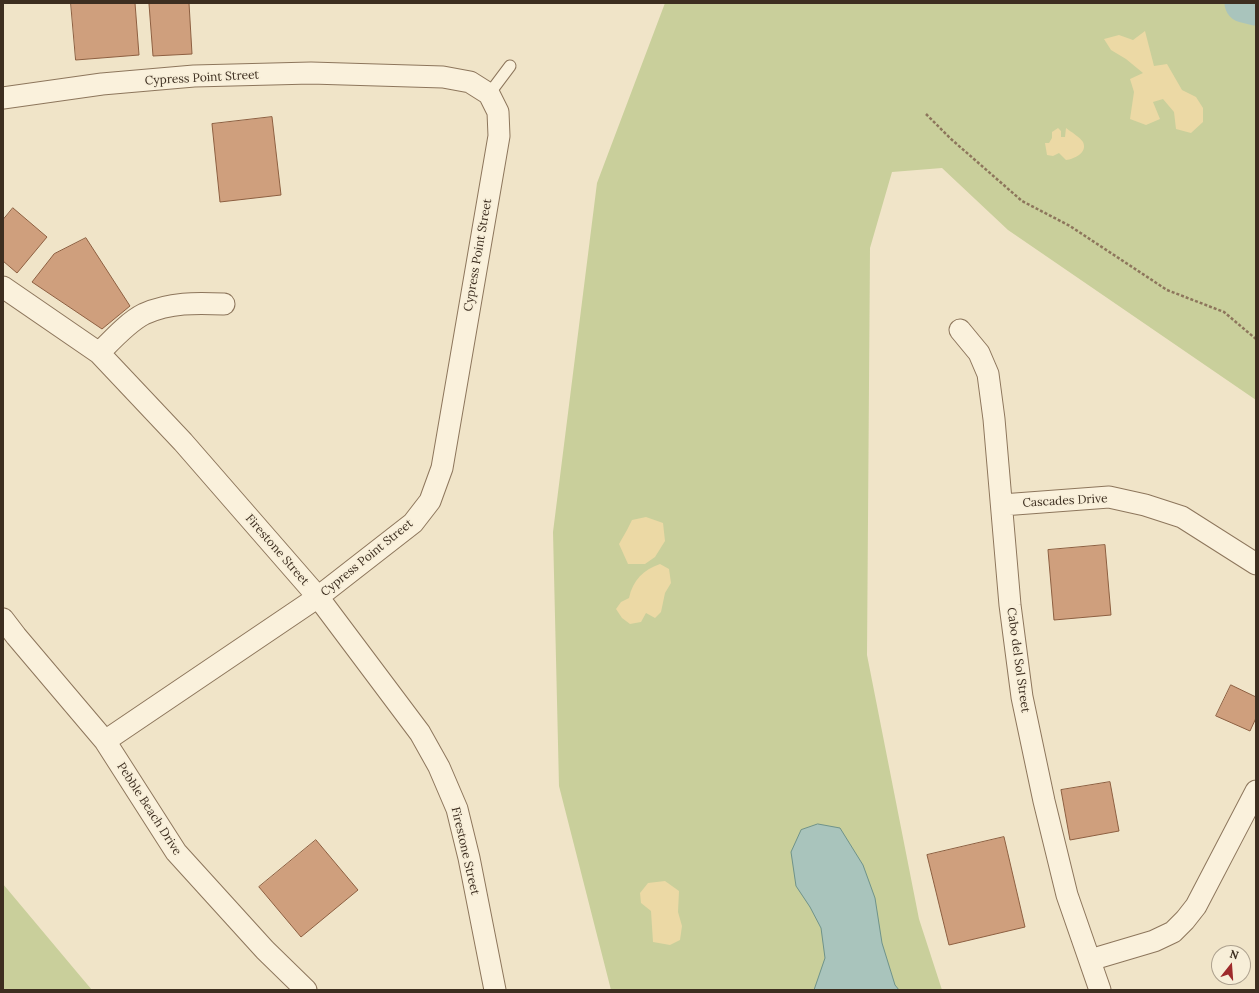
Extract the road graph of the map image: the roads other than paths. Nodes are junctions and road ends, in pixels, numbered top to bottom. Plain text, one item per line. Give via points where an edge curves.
1 (510, 66) dead end
2 (489, 94) junction
3 (3, 98) edge
4 (3, 287) edge
5 (224, 304) dead end
6 (960, 330) dead end
7 (99, 353) junction
8 (1002, 505) junction
9 (1256, 564) edge
10 (318, 597) junction
11 (3, 619) edge
12 (105, 741) junction
13 (1256, 791) edge
14 (1090, 960) junction
15 (306, 990) edge
16 (495, 990) edge
17 (1100, 990) edge

1 - 2 lane
2 - 3 street, Cypress Point Street via 470,82 443,76 311,73 186,77 102,84
2 - 10 street, Cypress Point Street via 498,112 499,136 442,468 430,501 413,523
4 - 7 street, Firestone Street
5 - 7 street via 190,303 144,314
6 - 8 street, Cabo del Sol Street via 979,352 988,374
7 - 10 street, Firestone Street via 183,442
8 - 9 street, Cascades Drive via 1109,498 1146,505 1182,517
8 - 14 street, Cabo del Sol Street via 1010,605 1022,697 1066,895
10 - 12 street, Cypress Point Street
10 - 16 street, Firestone Street via 420,734 439,767 457,809
11 - 12 street, Pebble Beach Drive
12 - 15 street, Pebble Beach Drive via 176,852 265,950
13 - 14 street via 1196,906 1185,920 1173,932 1154,941
14 - 17 street, Cabo del Sol Street

